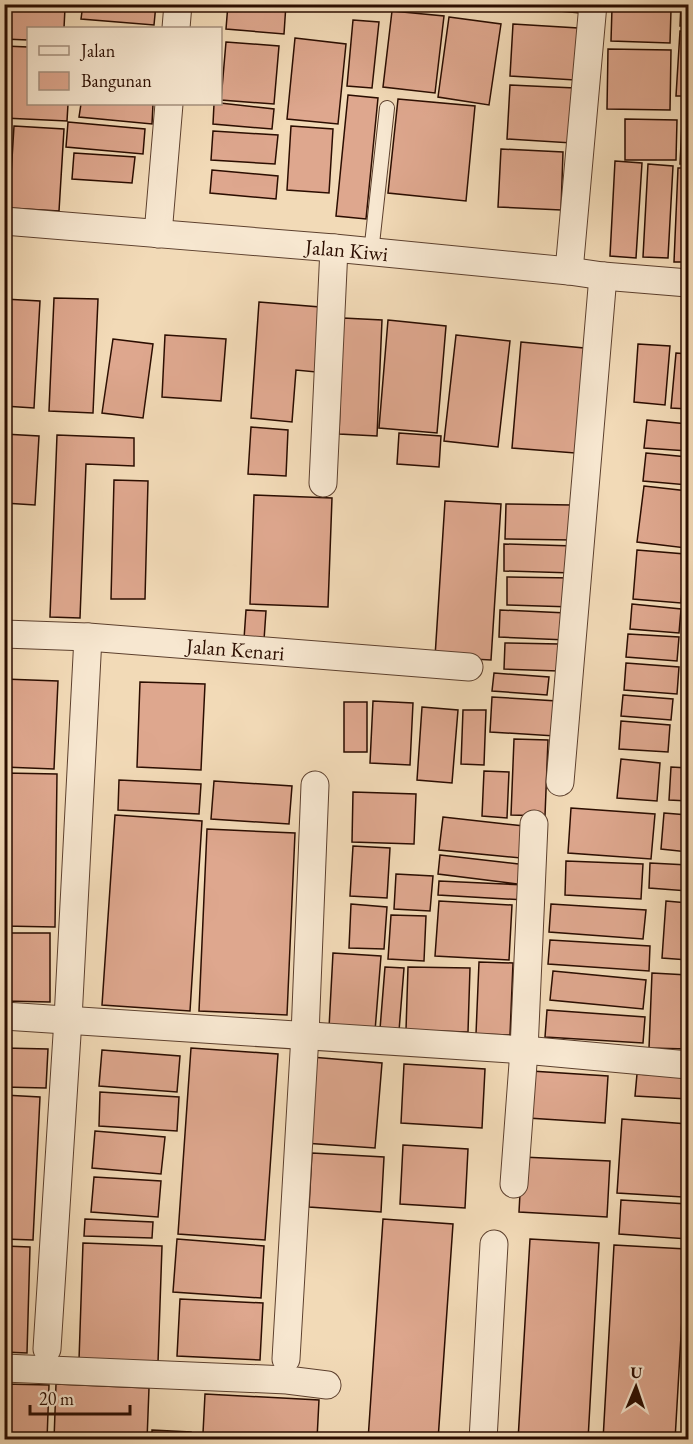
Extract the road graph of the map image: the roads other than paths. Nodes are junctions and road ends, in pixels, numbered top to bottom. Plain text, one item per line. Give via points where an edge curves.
1 (178, 4) edge
2 (593, 4) edge
3 (176, 27) edge
4 (169, 105) edge
5 (387, 108) dead end
6 (4, 220) edge
7 (158, 234) junction
8 (334, 248) junction
9 (371, 253) junction
10 (569, 271) junction
11 (603, 276) junction
12 (688, 283) edge
13 (324, 483) dead end
14 (4, 634) edge
15 (88, 638) junction
16 (468, 668) dead end
17 (560, 782) dead end
18 (315, 785) dead end
19 (534, 824) dead end
20 (4, 1016) edge
21 (68, 1020) junction
22 (305, 1035) junction
23 (524, 1050) junction
24 (688, 1065) edge
25 (514, 1184) dead end
26 (494, 1244) dead end
27 (47, 1349) dead end
28 (286, 1359) dead end
29 (4, 1368) edge
30 (327, 1384) dead end
31 (483, 1440) edge

1 - 3 street
2 - 10 street
4 - 7 street
5 - 9 lane
6 - 7 street, Jalan Kiwi
7 - 8 street, Jalan Kiwi
8 - 9 street, Jalan Kiwi
8 - 13 street
9 - 10 street, Jalan Kiwi
10 - 11 street, Jalan Kiwi
11 - 12 street, Jalan Kiwi
11 - 17 street
14 - 15 street, Jalan Kenari
15 - 16 street, Jalan Kenari
15 - 21 street
18 - 22 street
19 - 23 street
20 - 21 street
21 - 22 street
21 - 27 street
22 - 23 street
22 - 28 street
23 - 24 street
23 - 25 street
26 - 31 street
29 - 30 street

